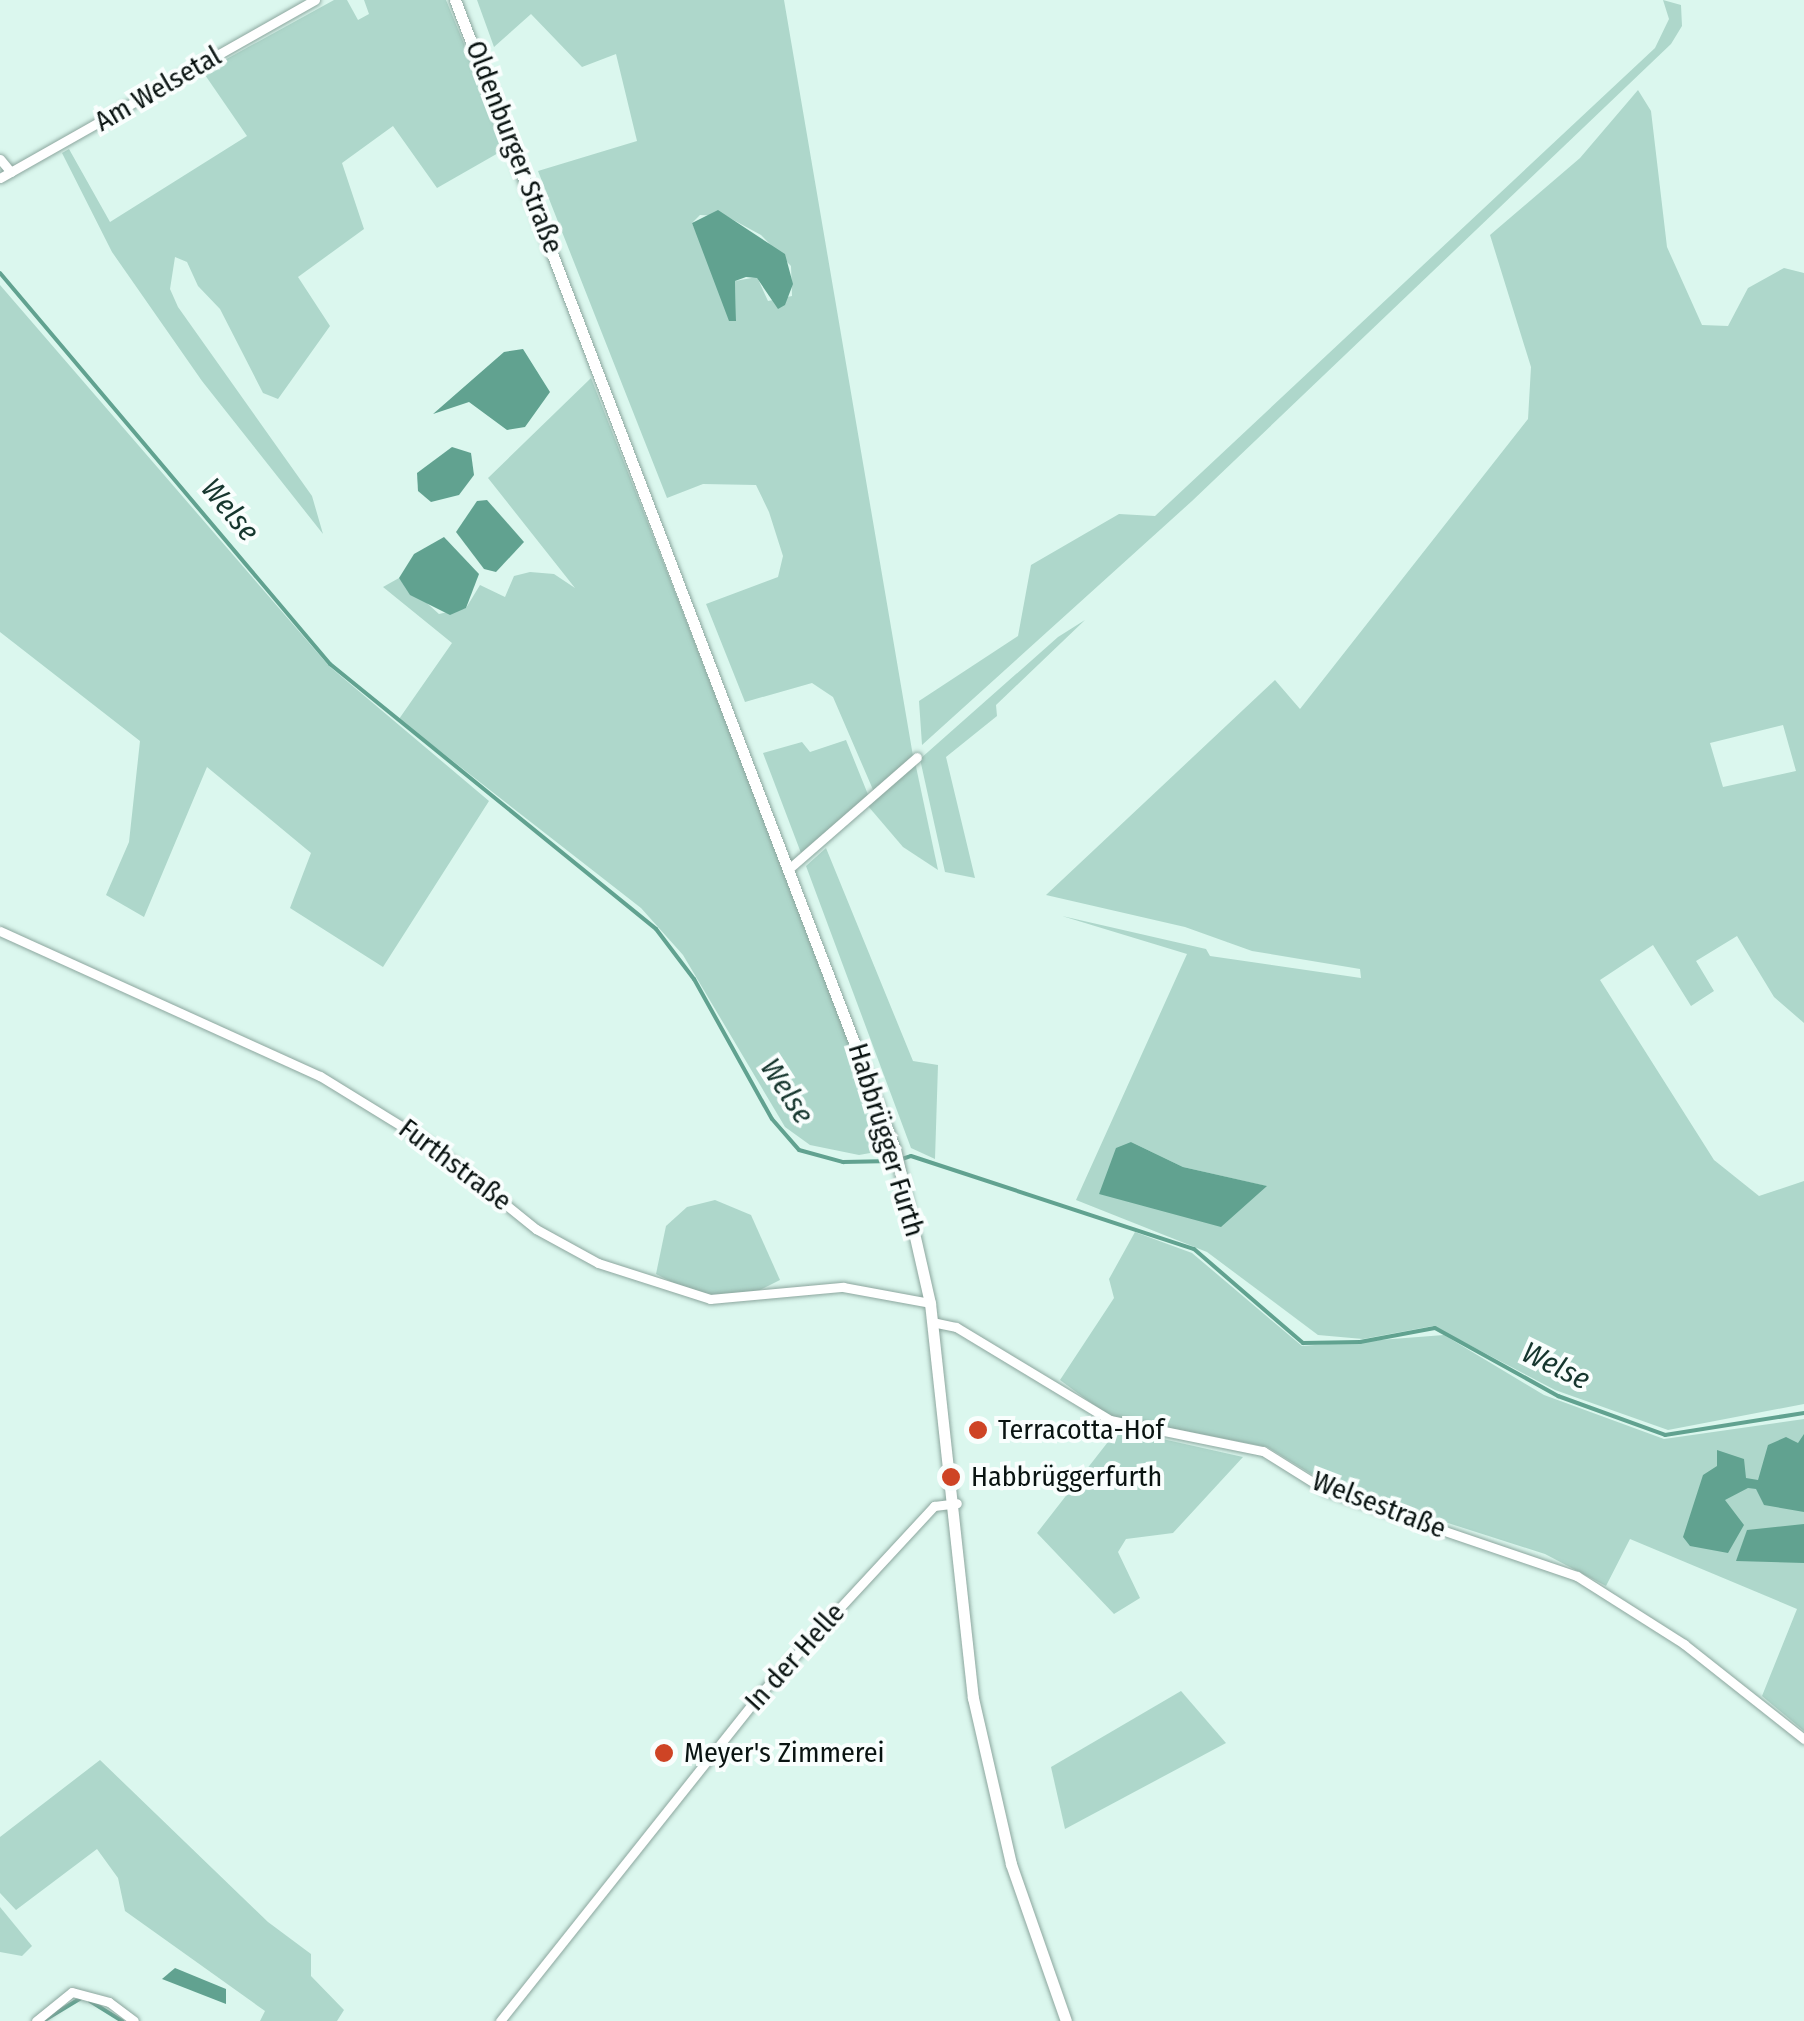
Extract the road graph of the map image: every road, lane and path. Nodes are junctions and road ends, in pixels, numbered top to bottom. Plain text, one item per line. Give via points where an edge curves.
1 (315, 0) edge
2 (456, 0) edge
3 (0, 158) edge
4 (11, 172) junction
5 (0, 178) edge
6 (571, 295) joint
7 (916, 756) dead end
8 (790, 867) junction
9 (0, 931) edge
10 (930, 1303) junction
11 (932, 1322) junction
12 (954, 1503) junction
13 (1804, 1738) edge
14 (36, 2021) edge
15 (134, 2021) edge
16 (500, 2021) edge
17 (1066, 2021) edge

1 - 4 street, Am Welsetal
2 - 6 street, Oldenburger Straße
3 - 4 street
4 - 5 street, Am Welsetal
6 - 8 street, Habbrügger Furth
7 - 8 street
8 - 10 street, Habbrügger Furth via 895,1150
9 - 10 street, Furthstraße via 369,1102 536,1229 598,1263 710,1298 844,1287
10 - 11 street, Habbrügger Furth
11 - 12 street, Habbrügger Furth
11 - 13 street, Welsestraße via 956,1327 1110,1420 1263,1451 1327,1491 1577,1576 1684,1644
12 - 16 street, In der Helle via 934,1506 759,1696
12 - 17 street, Habbrügger Furth via 973,1698 997,1812
14 - 15 street via 72,1992 109,2002

